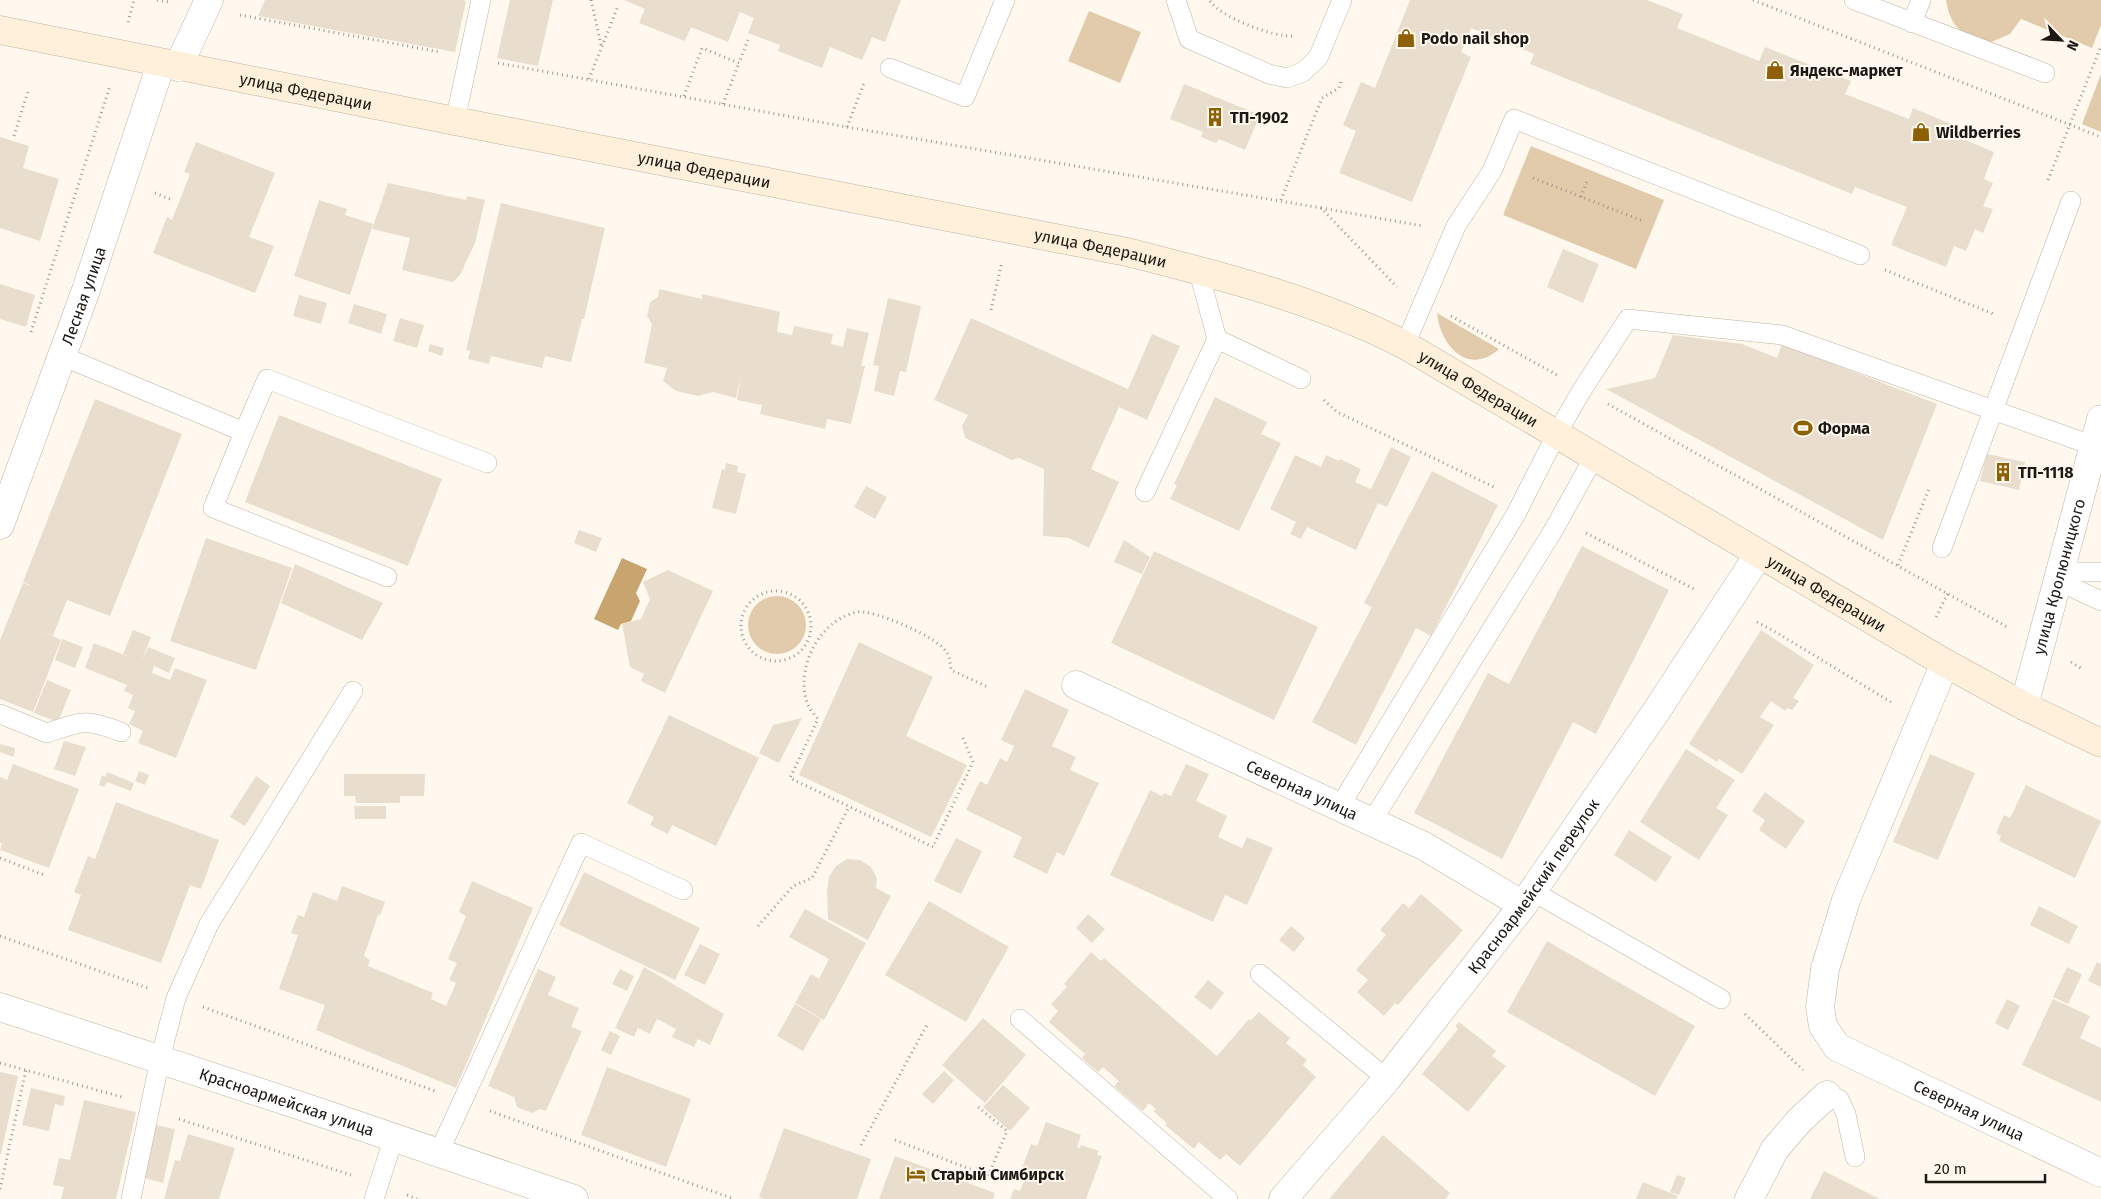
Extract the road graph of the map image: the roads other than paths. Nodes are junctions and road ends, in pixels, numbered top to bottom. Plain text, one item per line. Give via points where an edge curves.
1 (209, 0) edge
2 (481, 0) edge
3 (1005, 0) edge
4 (1176, 0) edge
5 (1342, 0) edge
6 (1854, 0) edge
7 (1921, 0) edge
8 (1912, 23) junction
9 (0, 30) edge
10 (170, 65) junction
11 (890, 68) dead end
12 (2045, 73) dead end
13 (455, 121) junction
14 (2071, 201) dead end
15 (1860, 255) dead end
16 (1198, 269) junction
17 (1217, 339) junction
18 (1405, 345) junction
19 (62, 356) junction
20 (1301, 379) road end
21 (1992, 410) junction
22 (2101, 419) edge
23 (244, 432) junction
24 (1556, 435) junction
25 (2094, 446) junction
26 (1594, 457) junction
27 (487, 463) dead end
28 (1145, 492) dead end
29 (5, 498) edge
30 (0, 525) edge
31 (1942, 548) dead end
32 (1759, 554) junction
33 (2101, 572) edge
34 (387, 577) dead end
35 (2059, 577) junction
36 (2101, 602) edge
37 (1945, 663) junction
38 (1076, 685) dead end
39 (353, 691) dead end
40 (2024, 706) junction
41 (0, 714) edge
42 (121, 732) dead end
43 (2101, 743) edge
44 (1340, 806) junction
45 (1372, 821) junction
46 (683, 890) dead end
47 (1527, 898) junction
48 (1260, 974) dead end
49 (1721, 999) road end
50 (0, 1007) edge
51 (1020, 1019) dead end
52 (160, 1059) junction
53 (1387, 1079) junction
54 (1828, 1095) joint
55 (394, 1137) junction
56 (439, 1152) junction
57 (1855, 1158) dead end
58 (2101, 1173) edge
59 (377, 1191) edge
60 (524, 1191) edge
61 (131, 1199) edge
62 (574, 1199) edge
63 (1228, 1199) edge
64 (1283, 1199) edge
65 (1749, 1199) edge

1 - 10 street, Лесная улица
2 - 13 lane
3 - 11 lane via 966,97
4 - 5 lane via 1189,38 1269,74 1287,78 1303,72 1318,58
6 - 8 lane
7 - 8 lane
8 - 12 lane
9 - 10 main road, улица Федерации
10 - 13 main road, улица Федерации
10 - 19 street, Лесная улица
13 - 16 main road, улица Федерации via 1127,252
14 - 21 lane
15 - 18 lane via 1514,118 1492,171 1456,226
16 - 17 lane
16 - 18 main road, улица Федерации via 1328,310
17 - 20 lane
17 - 28 lane
18 - 24 main road, улица Федерации
19 - 23 lane
19 - 29 street, Лесная улица
21 - 24 lane via 1782,335 1628,318
21 - 25 lane
21 - 31 lane
22 - 25 street, улица Кролюницкого
23 - 27 lane via 267,379
23 - 34 lane via 213,508
24 - 26 main road, улица Федерации
24 - 44 lane via 1522,501
25 - 35 street, улица Кролюницкого
26 - 32 main road, улица Федерации
26 - 45 lane via 1560,519
29 - 30 street, Лесная улица
32 - 37 main road, улица Федерации
32 - 47 street, Красноармейский переулок via 1657,710
33 - 35 lane
35 - 36 lane
35 - 40 street, улица Кролюницкого
37 - 40 main road, улица Федерации
37 - 58 street, Северная улица via 1846,900 1825,970 1820,1007 1823,1026 1837,1047
38 - 44 street, Северная улица
39 - 52 lane via 210,924 176,998
40 - 43 main road, улица Федерации
41 - 42 lane via 47,733 79,722 96,722
44 - 45 street, Северная улица
45 - 47 street, Северная улица
46 - 56 lane via 581,842
47 - 49 lane
47 - 53 street, Красноармейский переулок
48 - 53 lane
50 - 52 street, Красноармейская улица
51 - 63 lane
52 - 55 street, Красноармейская улица
52 - 61 lane
53 - 64 street, Красноармейский переулок
54 - 57 lane via 1839,1099 1846,1114
54 - 65 street via 1774,1149
55 - 56 street, Красноармейская улица
55 - 59 lane
56 - 60 street, Красноармейская улица
60 - 62 street, Красноармейская улица

